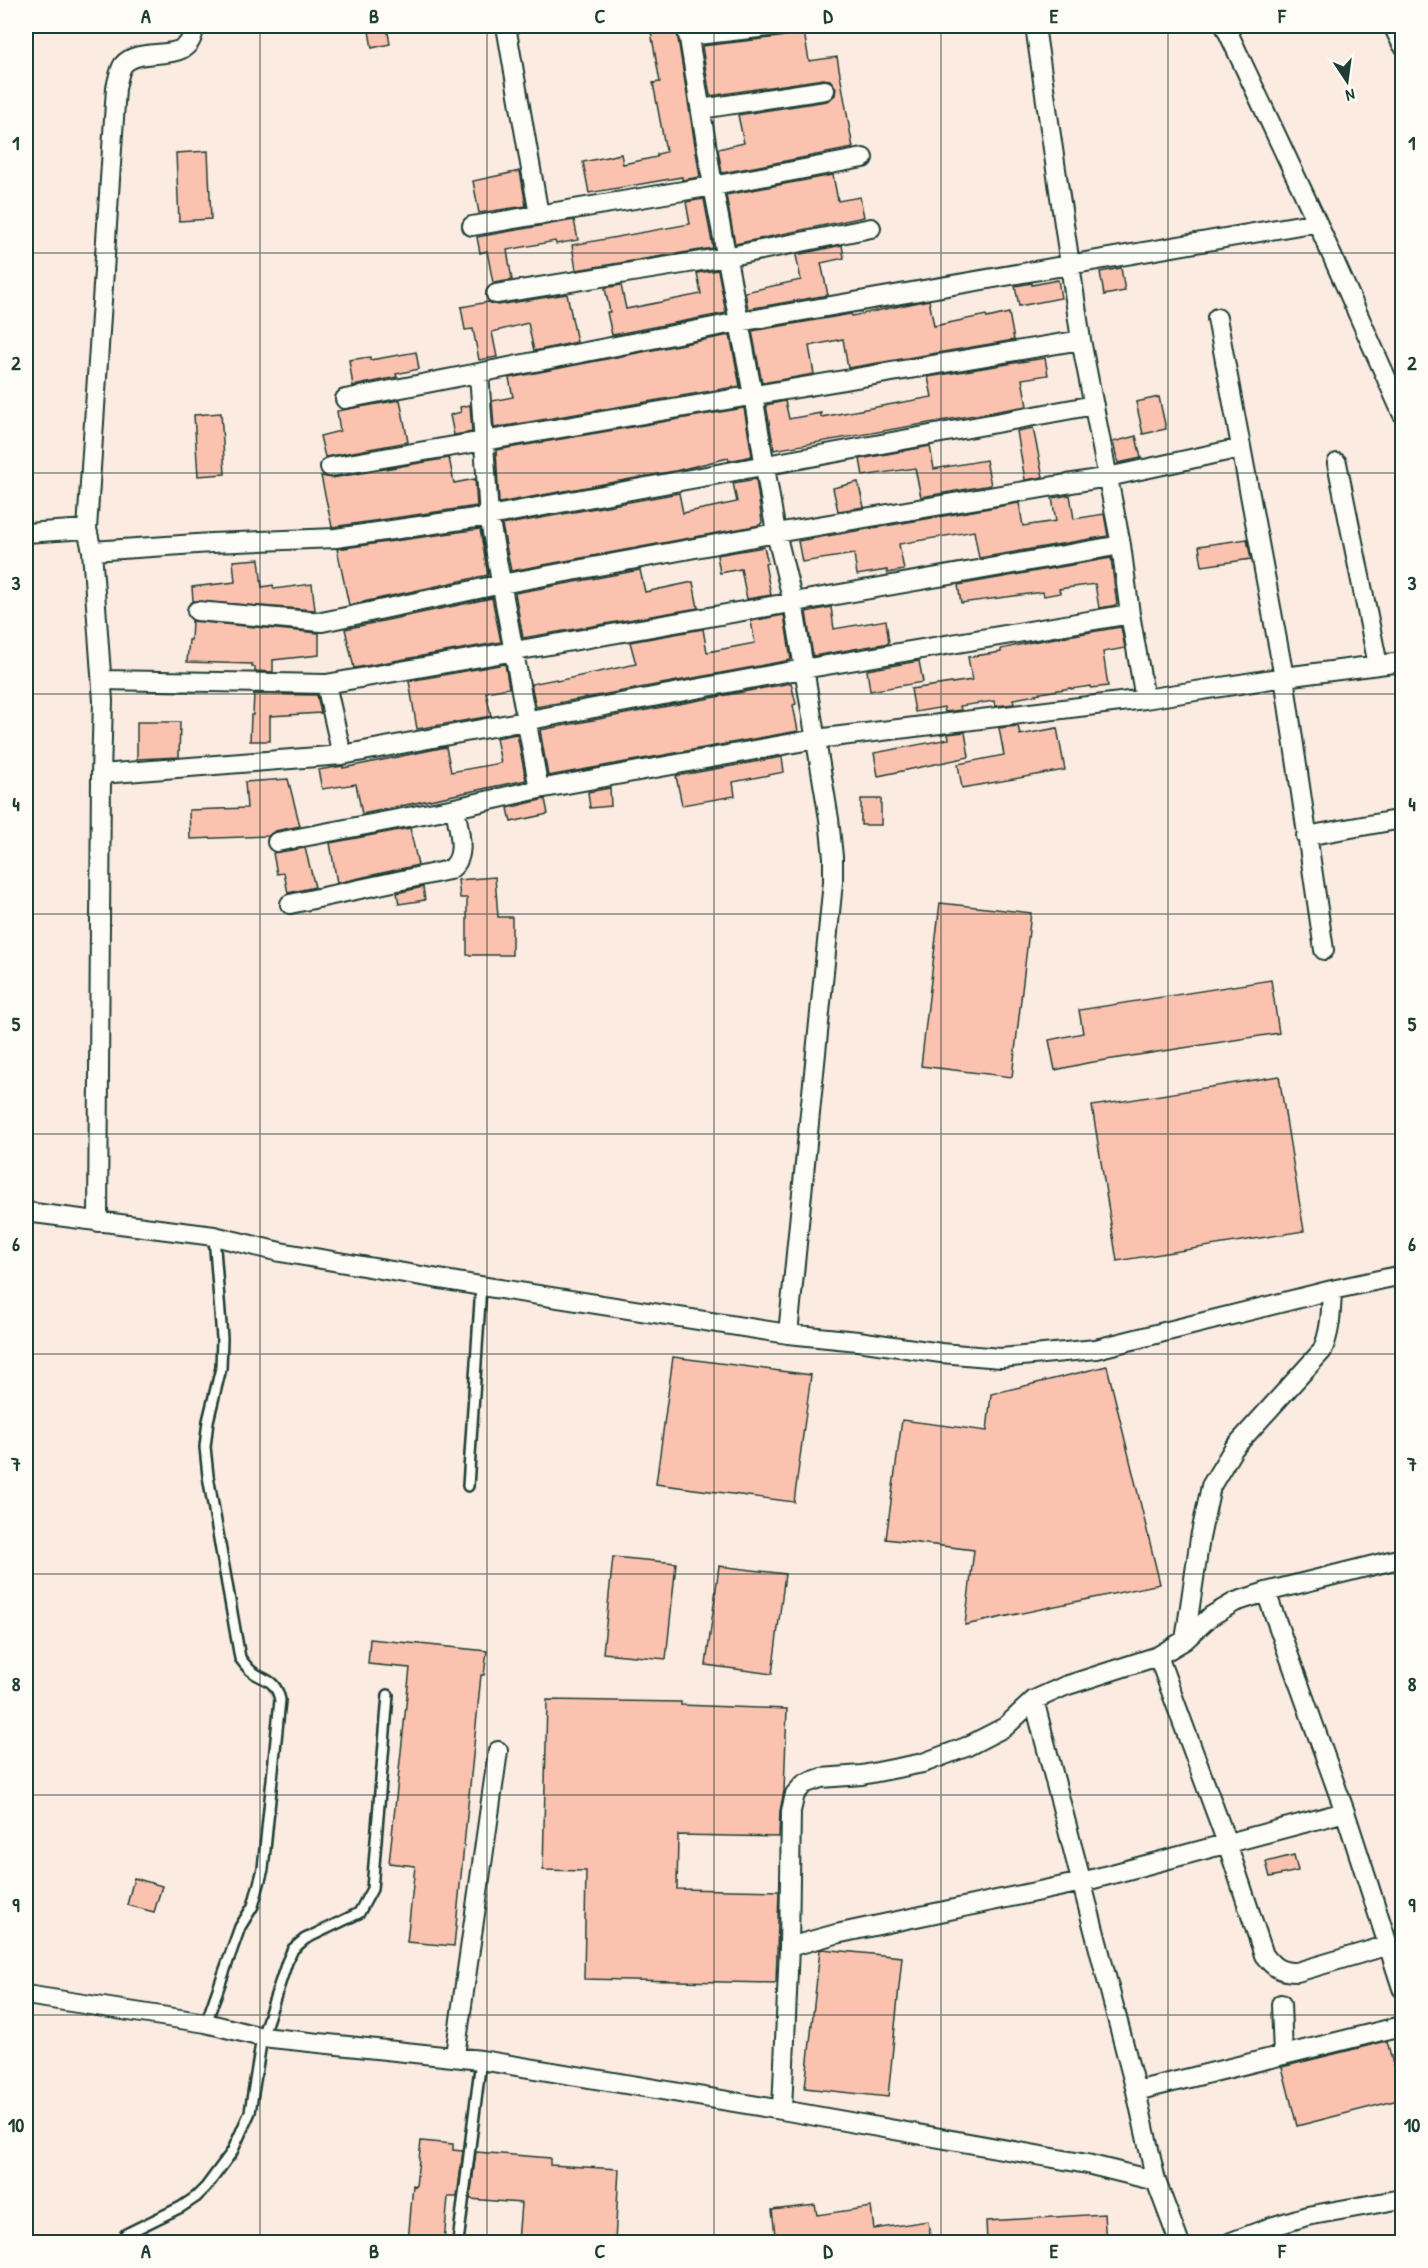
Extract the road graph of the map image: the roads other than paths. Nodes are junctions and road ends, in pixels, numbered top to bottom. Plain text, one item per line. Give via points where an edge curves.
1 (194, 26) edge
2 (506, 26) edge
3 (778, 26) edge
4 (1035, 26) edge
5 (1225, 26) edge
6 (1393, 26) edge
7 (687, 31) edge
8 (1402, 44) edge
9 (825, 90) dead end
10 (701, 109) junction
11 (863, 158) dead end
12 (713, 186) junction
13 (539, 215) junction
14 (1317, 222) junction
15 (472, 226) dead end
16 (871, 228) dead end
17 (726, 257) junction
18 (1070, 265) junction
19 (496, 294) dead end
20 (1217, 318) dead end
21 (739, 322) junction
22 (1080, 340) junction
23 (479, 373) junction
24 (753, 395) junction
25 (345, 399) dead end
26 (1094, 405) junction
27 (1402, 413) edge
28 (483, 441) junction
29 (1241, 448) junction
30 (1337, 463) dead end
31 (764, 465) junction
32 (330, 468) dead end
33 (1108, 477) junction
34 (489, 516) junction
35 (87, 529) junction
36 (26, 533) edge
37 (776, 533) junction
38 (1121, 545) junction
39 (92, 551) junction
40 (502, 584) junction
41 (793, 602) junction
42 (197, 611) dead end
43 (1130, 614) junction
44 (513, 652) junction
45 (1402, 662) edge
46 (1378, 665) junction
47 (803, 669) junction
48 (1284, 677) junction
49 (102, 680) junction
50 (326, 684) junction
51 (1145, 699) junction
52 (526, 722) junction
53 (816, 740) junction
54 (342, 755) junction
55 (101, 774) junction
56 (539, 789) junction
57 (455, 808) junction
58 (1402, 819) edge
59 (1306, 836) junction
60 (277, 842) dead end
61 (290, 904) dead end
62 (1324, 950) dead end
63 (26, 1212) edge
64 (99, 1222) junction
65 (214, 1236) junction
66 (1402, 1275) edge
67 (481, 1286) junction
68 (1332, 1290) junction
69 (788, 1334) junction
70 (468, 1486) dead end
71 (1402, 1558) edge
72 (1266, 1592) junction
73 (1185, 1640) junction
74 (1158, 1656) junction
75 (388, 1695) dead end
76 (1034, 1700) junction
77 (498, 1751) dead end
78 (1345, 1812) junction
79 (1227, 1843) junction
80 (1082, 1882) junction
81 (1389, 1945) junction
82 (789, 1947) junction
83 (1402, 1988) edge
84 (26, 1995) edge
85 (1281, 2004) dead end
86 (206, 2023) junction
87 (1402, 2026) edge
88 (262, 2037) junction
89 (455, 2055) junction
90 (1283, 2055) junction
91 (481, 2060) junction
92 (1136, 2091) junction
93 (782, 2110) junction
94 (1156, 2181) junction
95 (1402, 2199) edge
96 (120, 2242) edge
97 (458, 2242) edge
98 (1179, 2242) edge
99 (1231, 2242) edge

1 - 35 street via 194,35 177,51 132,58 123,66 116,88
2 - 13 street
3 - 7 street
4 - 18 street
5 - 14 street
6 - 8 street
7 - 10 street
9 - 10 street
10 - 12 street
11 - 12 street
12 - 13 street
12 - 17 street
13 - 15 street
14 - 18 street
14 - 27 street
16 - 17 street
17 - 19 street
17 - 21 street
18 - 21 street
18 - 22 street
20 - 29 street
21 - 23 street
21 - 24 street
22 - 24 street
22 - 26 street
23 - 25 street
23 - 28 street
24 - 28 street
24 - 31 street
26 - 31 street
26 - 33 street
28 - 32 street
28 - 34 street
29 - 33 street
29 - 48 street
30 - 46 street
31 - 34 street
31 - 37 street
33 - 37 street
33 - 38 street
34 - 39 street via 336,538
34 - 40 street
35 - 36 street
35 - 39 street
37 - 40 street
37 - 41 street
38 - 41 street
38 - 43 street
39 - 49 street
40 - 42 street via 322,622
40 - 44 street
41 - 44 street
41 - 47 street
43 - 47 street
43 - 51 street
44 - 50 street
44 - 52 street
45 - 46 street
46 - 48 street
47 - 52 street
47 - 53 street
48 - 51 street
48 - 59 street
49 - 50 street
49 - 55 street
50 - 54 street
51 - 53 street
52 - 54 street
52 - 56 street
53 - 56 street
53 - 69 street via 830,819 833,882
54 - 55 street
55 - 64 street
56 - 57 street
57 - 60 street
57 - 61 street via 461,852 459,861 449,870
58 - 59 street
59 - 62 street
63 - 64 street
64 - 65 street
65 - 67 street via 280,1252
65 - 86 lane via 222,1338 221,1368 205,1447 208,1476 240,1658 272,1682 280,1700 264,1869
66 - 68 street
67 - 69 street
67 - 70 lane
68 - 69 street via 1096,1349 1001,1358
68 - 73 street via 1328,1339 1322,1351 1234,1448 1211,1486
71 - 72 street
72 - 73 street via 1235,1602 1211,1616
72 - 78 street
73 - 74 street
74 - 76 street
74 - 79 street
75 - 88 lane via 372,1889 359,1913 305,1938 293,1949
76 - 80 street
76 - 82 street via 1005,1726 966,1747 923,1762 804,1784 795,1794 791,1811
77 - 89 street
78 - 79 street
78 - 81 street
79 - 80 street
79 - 81 street via 1264,1955 1274,1968 1297,1972
80 - 82 street
80 - 92 street
81 - 83 street
82 - 93 street
84 - 86 street
85 - 90 street
86 - 88 street
87 - 90 street
88 - 89 street
88 - 96 lane via 250,2112 232,2152 196,2197 126,2234
89 - 91 street
90 - 92 street
91 - 93 street
91 - 97 lane
92 - 94 street
93 - 94 street via 1087,2164
94 - 98 street
95 - 99 street via 1307,2216

